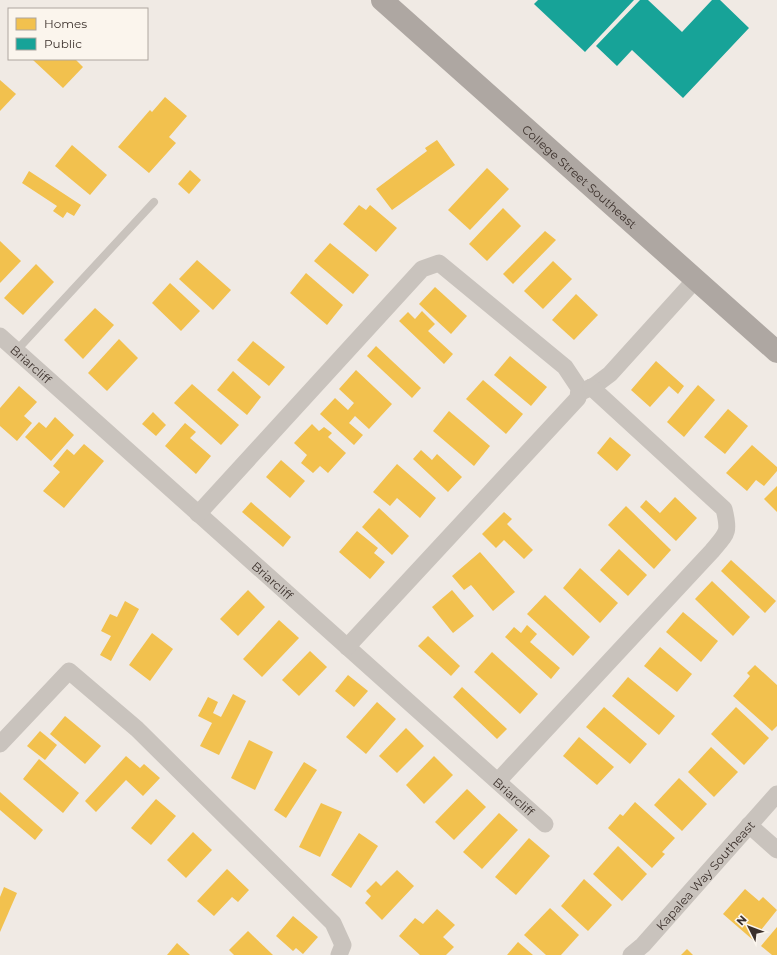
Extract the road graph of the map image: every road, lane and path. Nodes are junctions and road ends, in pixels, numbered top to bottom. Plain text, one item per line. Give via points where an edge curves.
1 (382, 0) edge
2 (154, 202) dead end
3 (696, 279) junction
4 (0, 336) edge
5 (16, 351) junction
6 (777, 352) edge
7 (585, 390) junction
8 (198, 514) junction
9 (347, 646) junction
10 (0, 744) edge
11 (498, 782) junction
12 (777, 794) edge
13 (545, 824) dead end
14 (749, 825) junction
15 (777, 850) edge
16 (339, 955) edge
17 (631, 955) edge

1 - 3 main road, College Street Southeast
2 - 5 lane
3 - 6 main road, College Street Southeast
3 - 7 street via 610,374
4 - 5 street, Briarcliff
5 - 8 street, Briarcliff
7 - 8 street via 580,388 565,367 439,263 422,269
7 - 9 street
7 - 11 street via 724,509 728,527 725,536 712,551
8 - 9 street, Briarcliff
9 - 11 street, Briarcliff
10 - 16 street via 69,671 137,729 333,923 342,945
11 - 13 street, Briarcliff
12 - 14 street, Kapalea Way Southeast
14 - 15 street
14 - 17 street, Kapalea Way Southeast via 643,945

